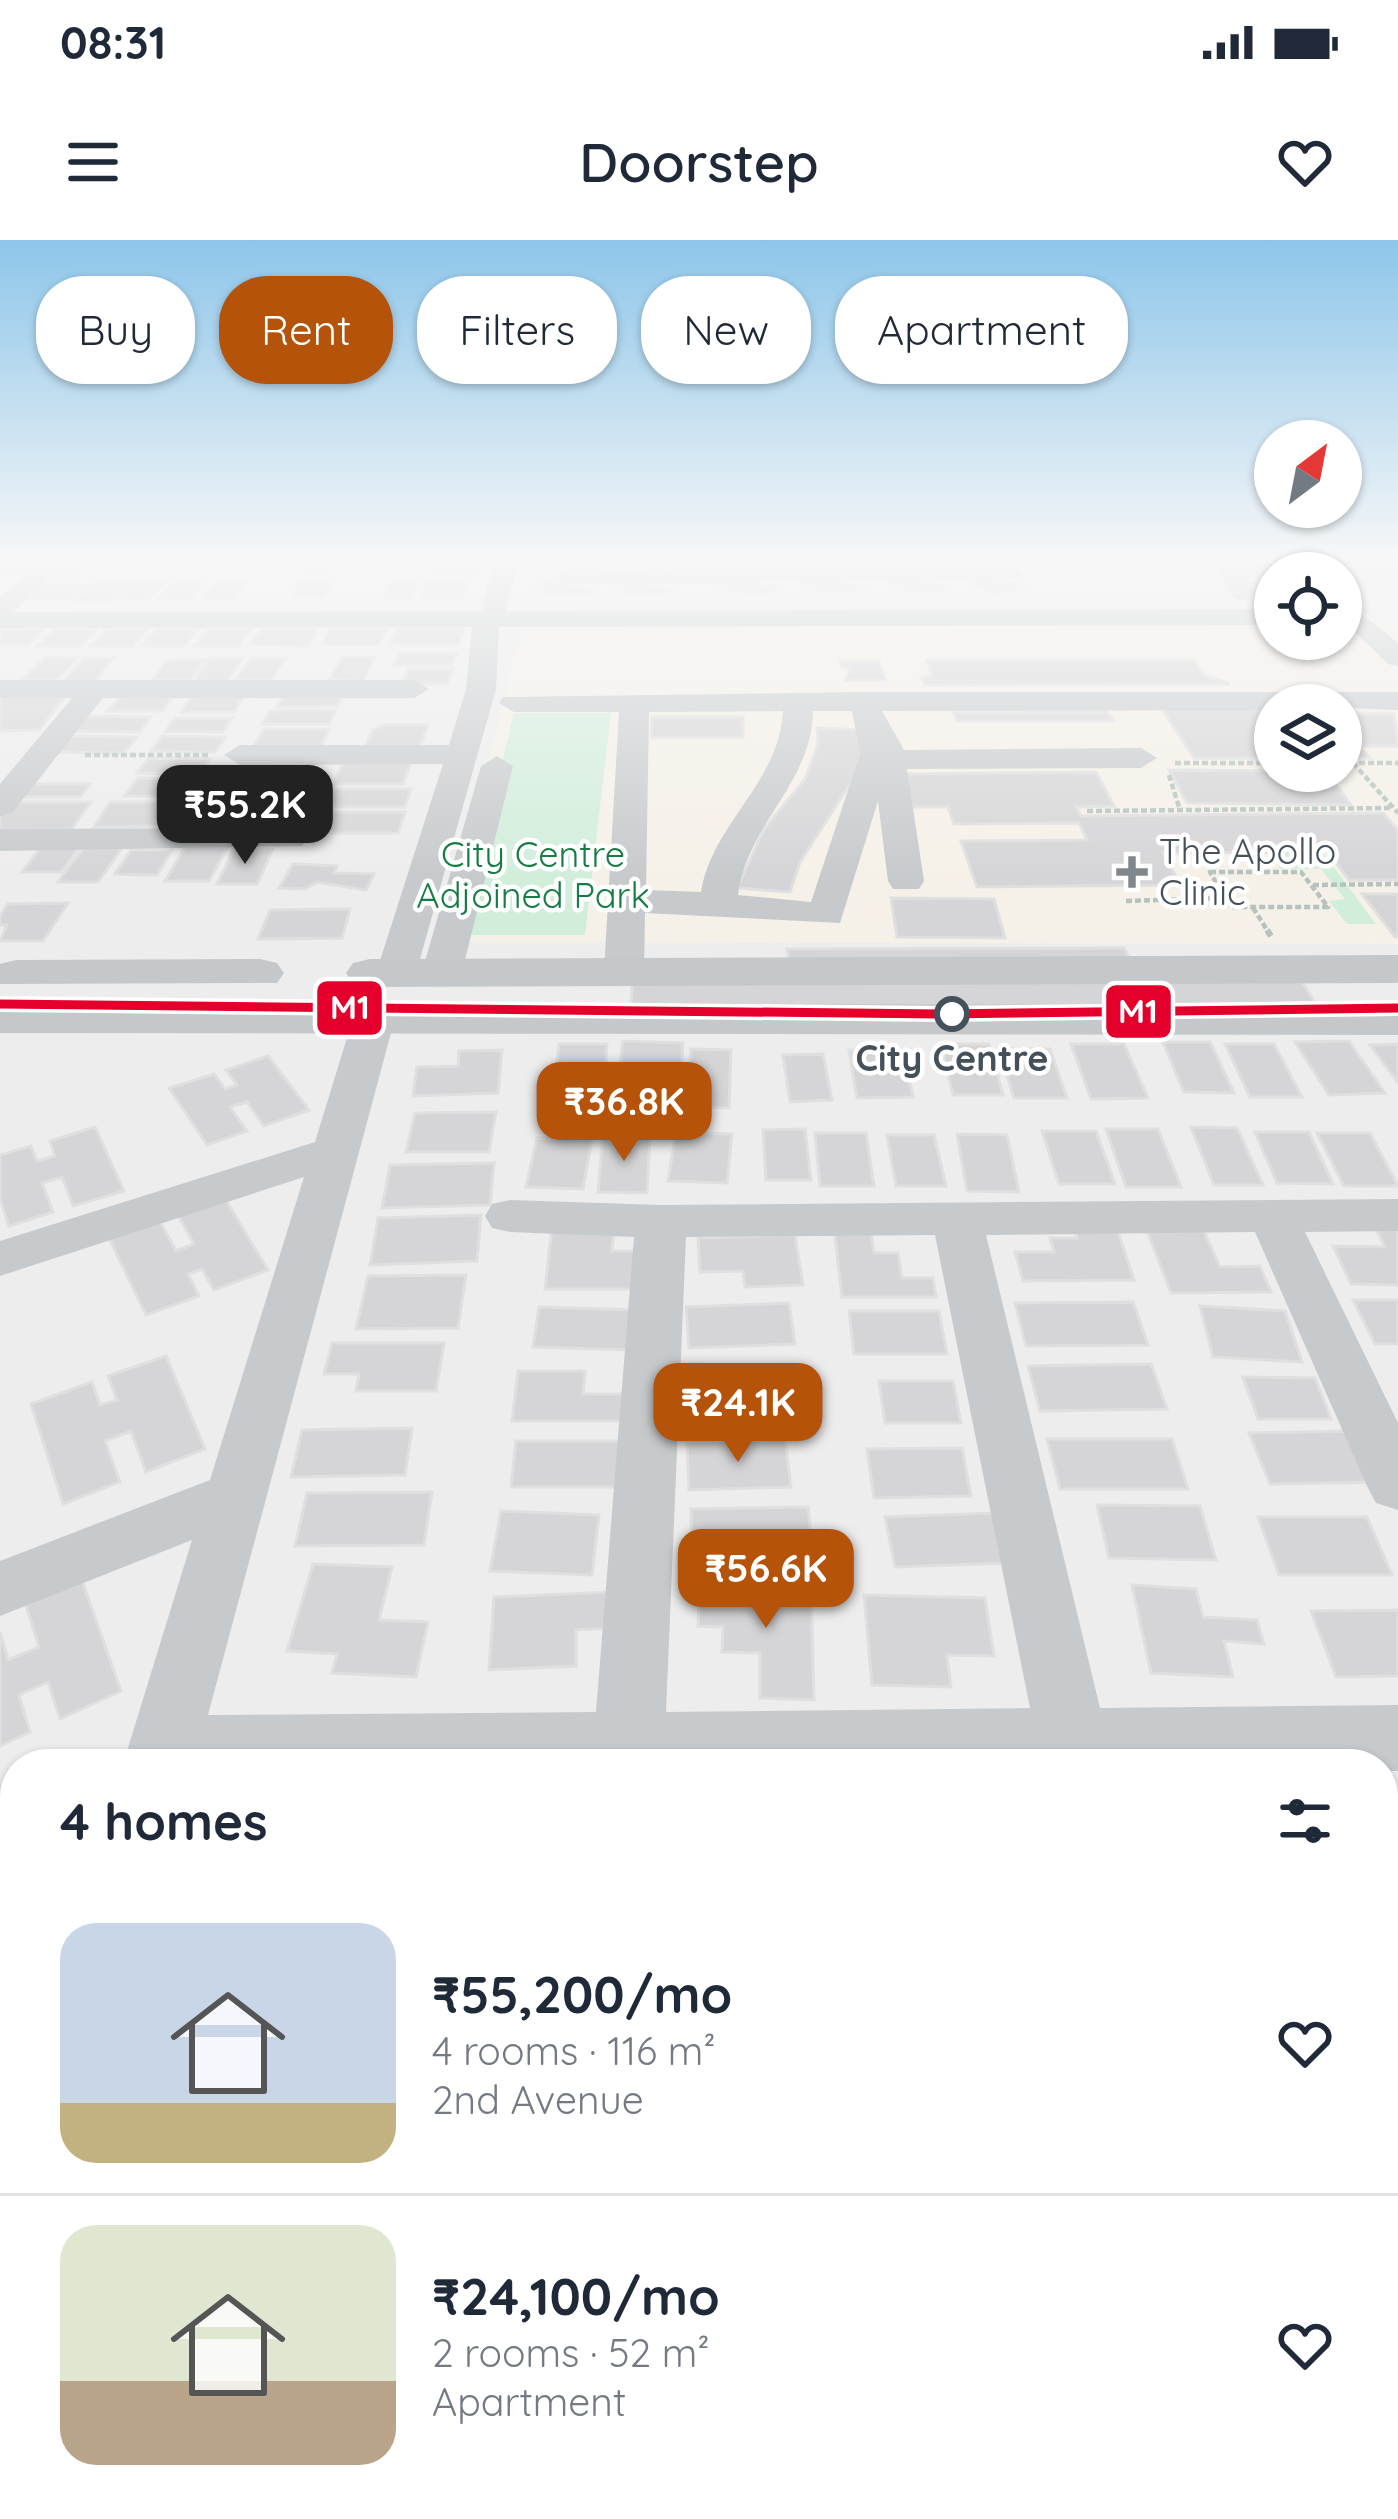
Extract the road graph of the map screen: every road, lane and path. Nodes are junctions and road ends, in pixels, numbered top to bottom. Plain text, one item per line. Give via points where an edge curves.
1 (492, 665) edge
2 (572, 665) edge
3 (617, 665) edge
4 (0, 689) edge
5 (94, 689) junction
6 (278, 689) junction
7 (414, 689) dead end
8 (1398, 701) edge
9 (513, 702) junction
10 (798, 702) junction
11 (1110, 702) junction
12 (634, 703) junction
13 (471, 721) junction
14 (879, 723) junction
15 (461, 754) junction
16 (41, 755) junction
17 (240, 755) junction
18 (1254, 763) edge
19 (1362, 763) edge
20 (1398, 763) edge
21 (1362, 773) edge
22 (0, 806) edge
23 (1180, 810) junction
24 (1395, 810) edge
25 (1087, 811) dead end
26 (290, 839) dead end
27 (0, 840) edge
28 (191, 840) junction
29 (906, 881) dead end
30 (1398, 884) edge
31 (1311, 885) junction
32 (1225, 898) junction
33 (1126, 901) dead end
34 (624, 902) junction
35 (718, 904) junction
36 (1398, 969) edge
37 (624, 971) junction
38 (142, 973) junction
39 (0, 974) edge
40 (404, 988) junction
41 (0, 1018) edge
42 (117, 1020) junction
43 (1398, 1020) edge
44 (335, 1151) junction
45 (1272, 1215) junction
46 (1398, 1215) edge
47 (509, 1216) dead end
48 (957, 1219) junction
49 (661, 1221) junction
50 (0, 1259) edge
51 (1398, 1486) edge
52 (236, 1496) junction
53 (0, 1589) edge
54 (1398, 1738) edge
55 (629, 1744) junction
56 (163, 1749) edge
57 (434, 1749) edge
58 (908, 1749) edge
59 (1074, 1749) edge
60 (1144, 1749) edge

1 - 13 street
2 - 9 street
3 - 12 street
4 - 5 street
5 - 6 street
5 - 16 street
6 - 7 street
6 - 17 street
8 - 11 street
9 - 13 street
9 - 40 street
10 - 12 street
10 - 14 street
10 - 35 street via 797,752 718,878
11 - 14 street
11 - 14 street via 1141,758
12 - 34 street
13 - 15 street
14 - 29 street
14 - 35 street via 826,916
15 - 17 street
15 - 40 street
16 - 17 path
16 - 22 street
17 - 28 street
18 - 23 path via 1165,764
19 - 20 path
21 - 24 path
23 - 24 path
23 - 25 path
26 - 28 street
27 - 28 street
30 - 31 path
31 - 32 path via 1328,907 1230,907
31 - 32 path via 1301,872 1210,872
32 - 33 path
34 - 35 street
34 - 37 street
36 - 37 main road
37 - 40 main road
38 - 39 main road
38 - 40 main road
38 - 42 main road
40 - 42 main road
40 - 43 main road
40 - 44 street
41 - 42 main road
44 - 50 street
44 - 52 street
45 - 46 street
45 - 48 street
45 - 51 street
47 - 49 street
48 - 49 street
48 - 59 street
49 - 55 street
52 - 53 street
52 - 56 street
54 - 60 street
55 - 57 street
55 - 58 street

